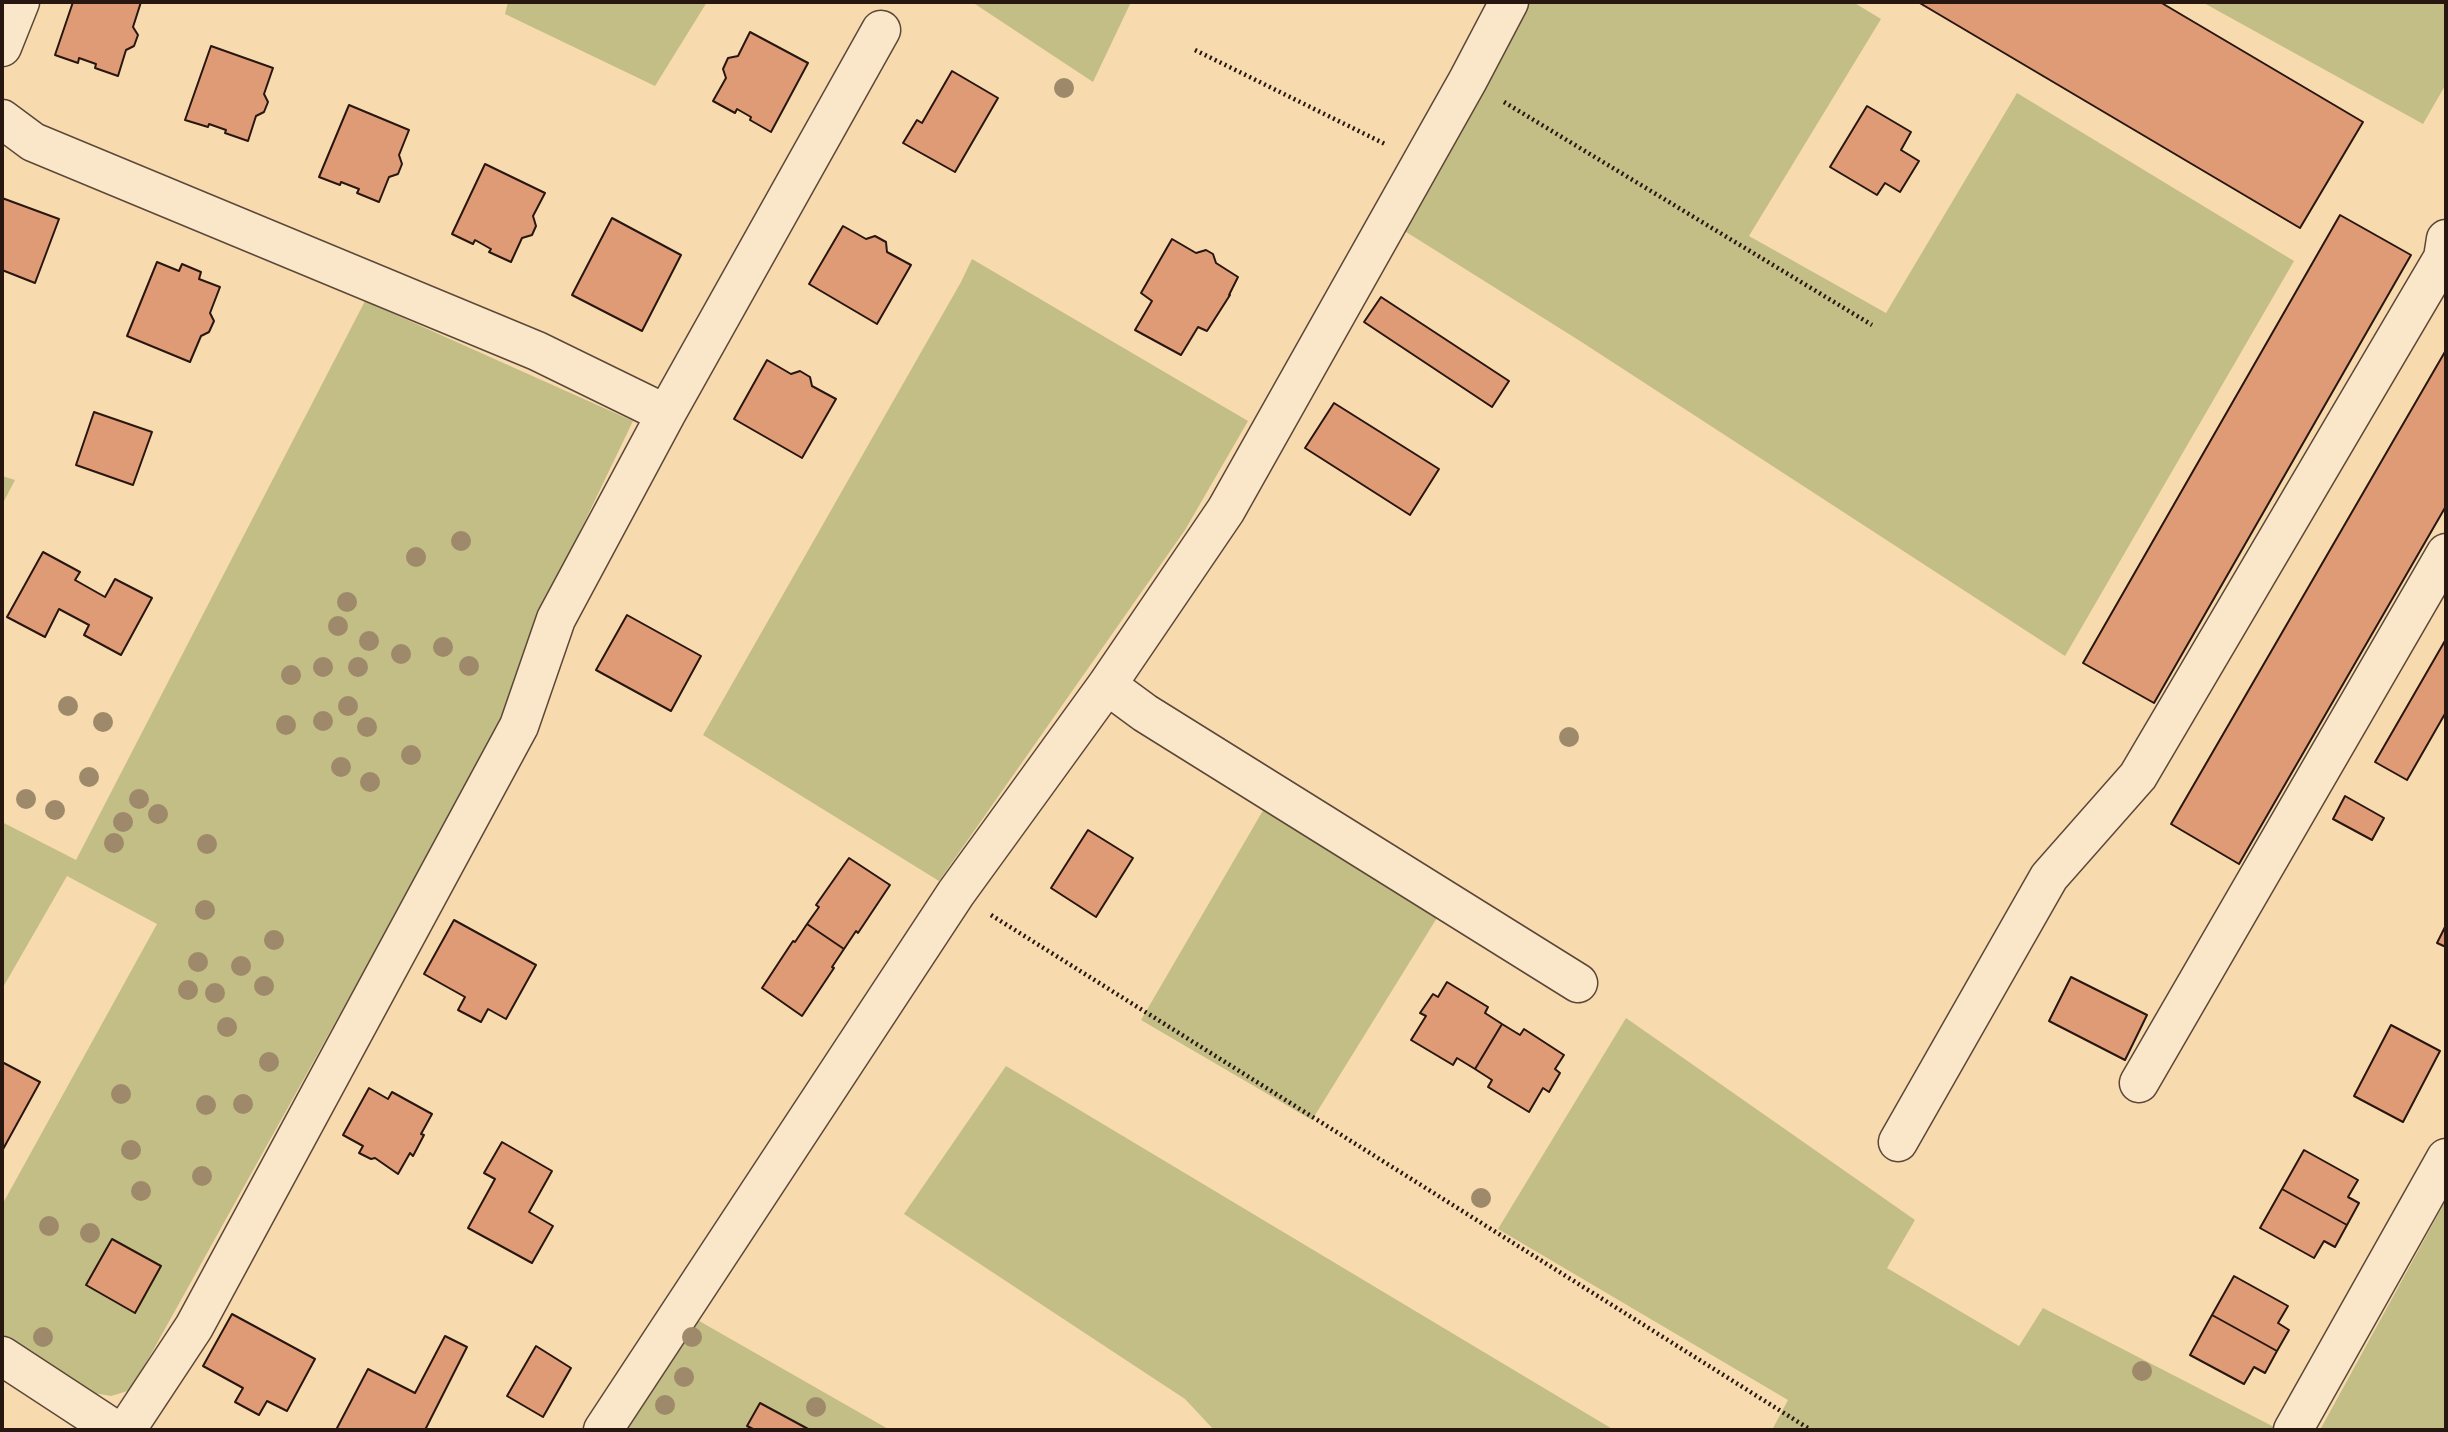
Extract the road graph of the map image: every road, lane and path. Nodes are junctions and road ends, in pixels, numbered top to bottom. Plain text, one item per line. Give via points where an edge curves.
1 (20, 2) edge
2 (1509, 2) edge
3 (881, 30) dead end
4 (2, 47) edge
5 (1195, 50) dead end
6 (1468, 80) junction
7 (2, 119) edge
8 (1420, 161) junction
9 (2446, 239) edge
10 (1872, 325) dead end
11 (666, 414) junction
12 (2446, 553) edge
13 (1107, 685) junction
14 (956, 893) junction
15 (1578, 983) dead end
16 (2139, 1083) dead end
17 (1898, 1142) dead end
18 (2446, 1158) edge
19 (2, 1356) edge
20 (115, 1430) edge
21 (126, 1430) edge
22 (603, 1430) edge
23 (1811, 1430) edge
24 (2293, 1430) edge

1 - 4 street
2 - 6 street
3 - 11 street
5 - 8 path
6 - 8 street
6 - 10 path
7 - 11 street via 33,142 537,351
8 - 13 street via 1226,510
9 - 17 street via 2443,258 2138,776 2049,877
11 - 21 street via 556,619 519,726 194,1327
12 - 16 street
13 - 14 street
13 - 15 street
14 - 22 street
14 - 23 path
18 - 24 street
19 - 20 street

